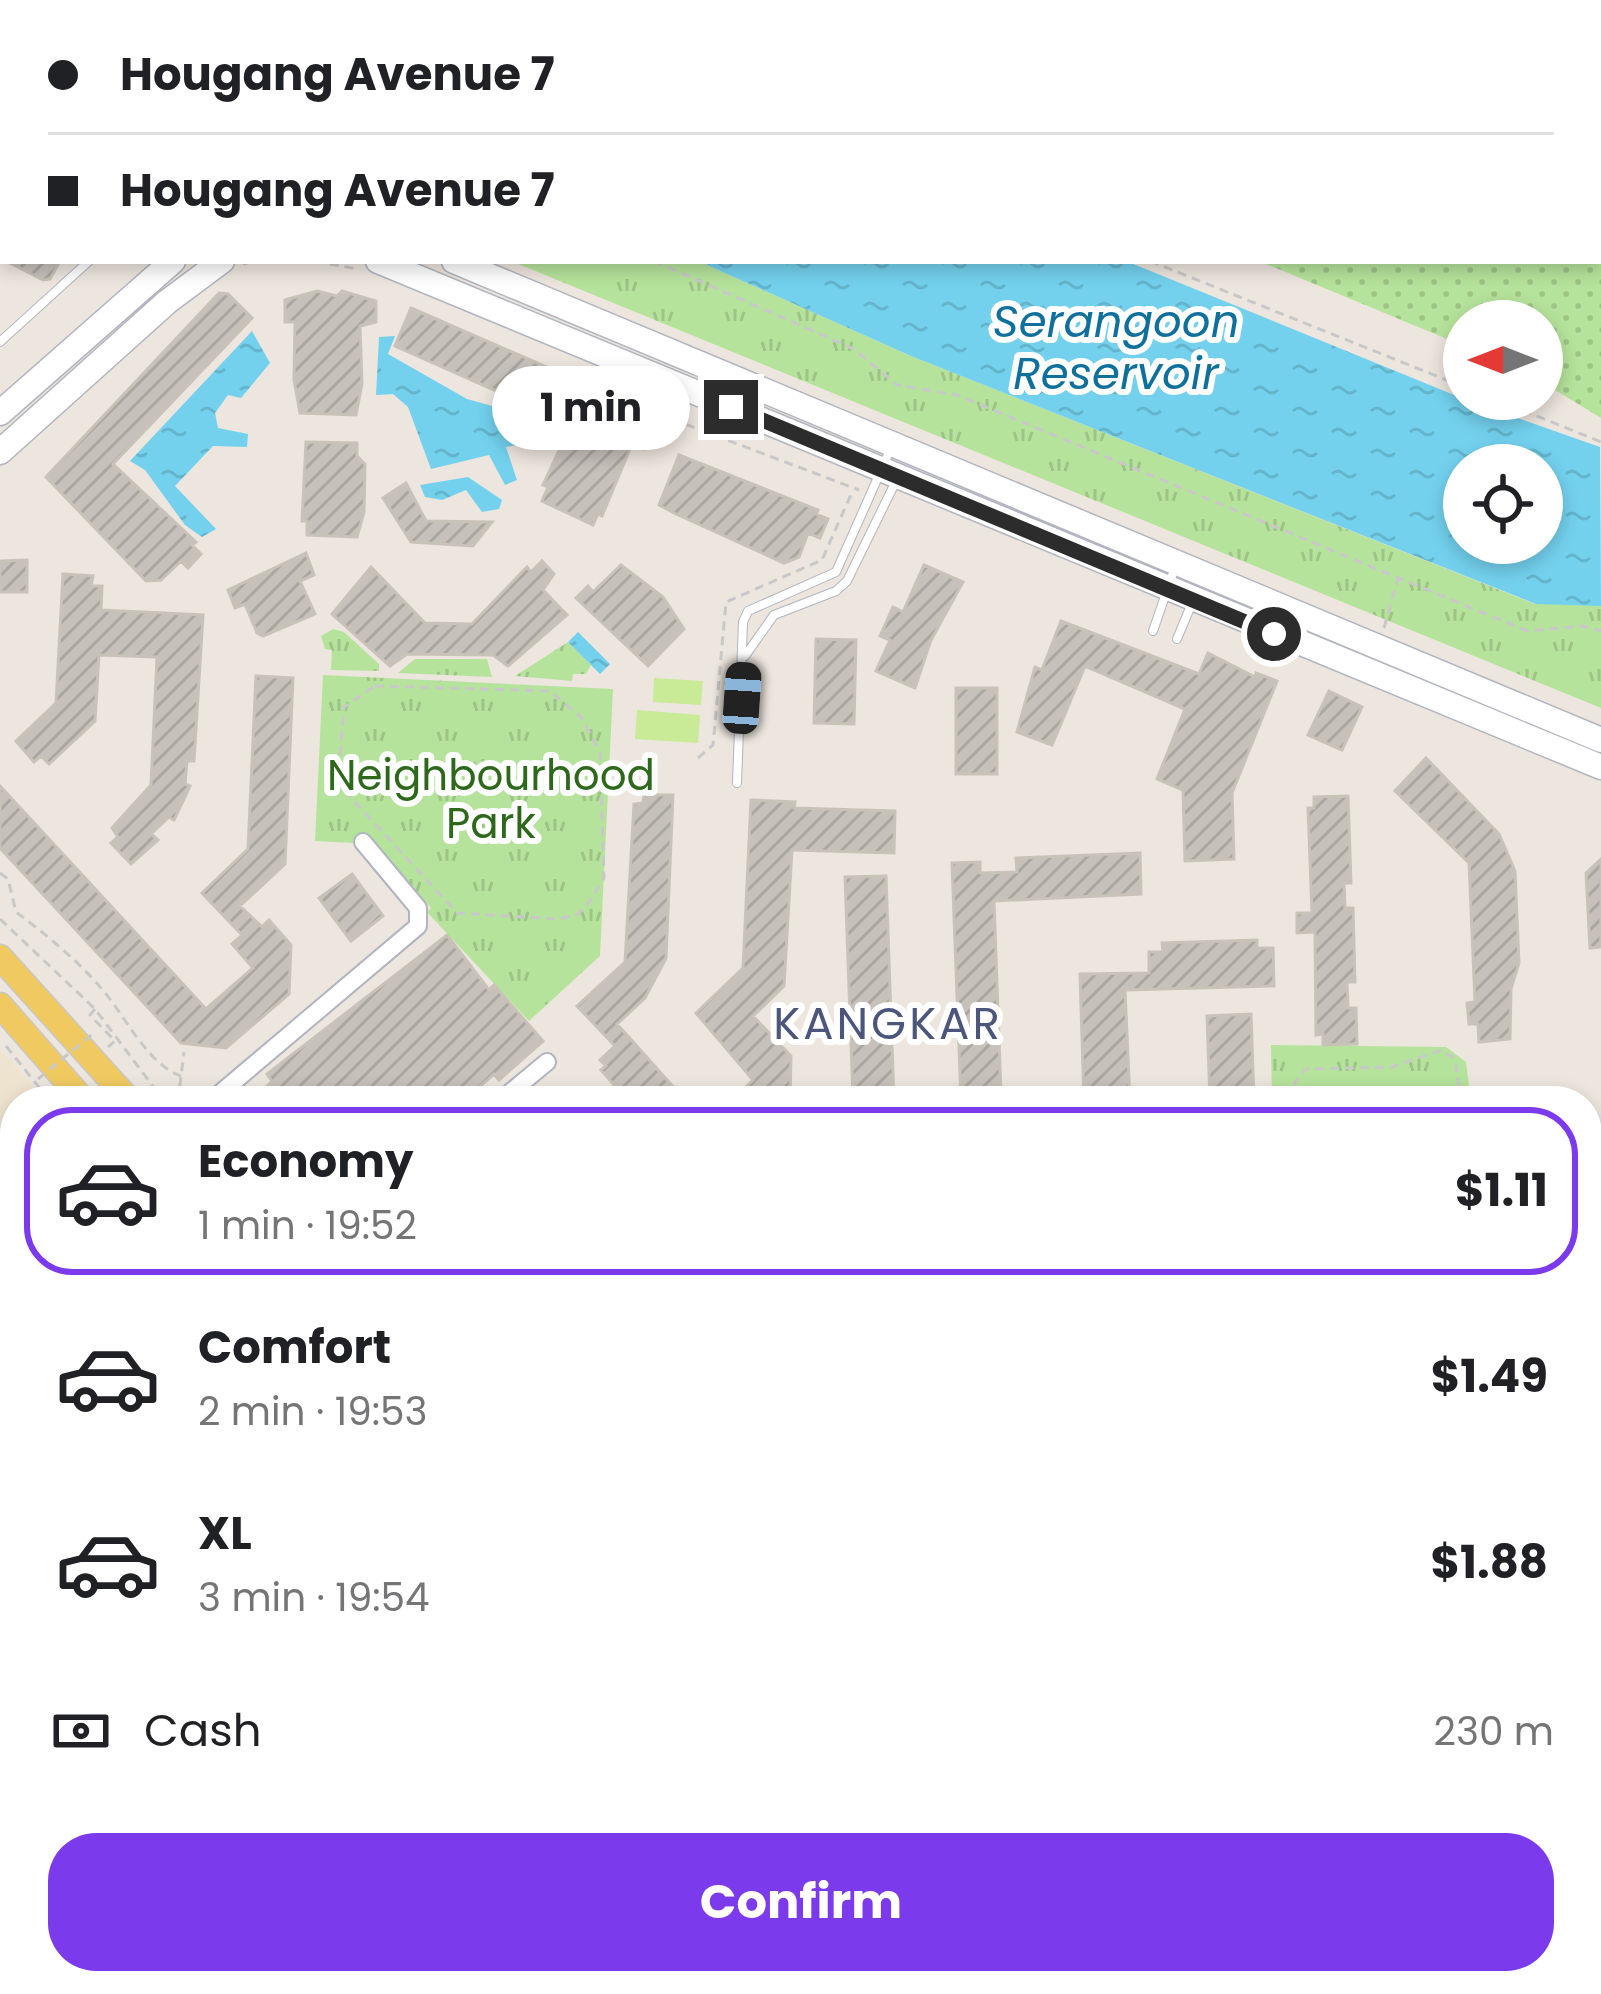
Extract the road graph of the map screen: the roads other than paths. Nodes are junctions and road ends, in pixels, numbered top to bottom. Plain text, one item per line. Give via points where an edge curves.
1 (85, 264) edge
2 (169, 264) edge
3 (228, 264) edge
4 (385, 264) edge
5 (461, 264) edge
6 (0, 342) edge
7 (0, 413) edge
8 (901, 447) junction
9 (0, 452) edge
10 (891, 472) junction
11 (1177, 562) junction
12 (1203, 574) junction
13 (1168, 589) junction
14 (1193, 600) junction
15 (1153, 631) dead end
16 (1177, 639) dead end
17 (745, 656) junction
18 (1601, 740) edge
19 (1601, 767) edge
20 (736, 783) dead end
21 (363, 842) dead end
22 (0, 957) edge
23 (0, 1005) edge
24 (547, 1062) dead end
25 (71, 1086) edge
26 (116, 1086) edge
27 (229, 1086) edge
28 (518, 1086) edge

1 - 6 lane
2 - 7 main road
3 - 9 main road via 193,280
4 - 10 main road
5 - 8 main road
8 - 10 lane
8 - 10 lane
8 - 11 main road
10 - 13 main road
10 - 17 lane via 848,581 774,614
10 - 17 lane via 836,572 748,611
11 - 12 main road
11 - 13 lane
12 - 14 lane
12 - 18 main road
13 - 14 main road
13 - 15 lane
14 - 16 lane
14 - 19 main road
17 - 20 lane
21 - 27 street via 418,908 418,926
22 - 26 main road
23 - 25 main road
24 - 28 street

